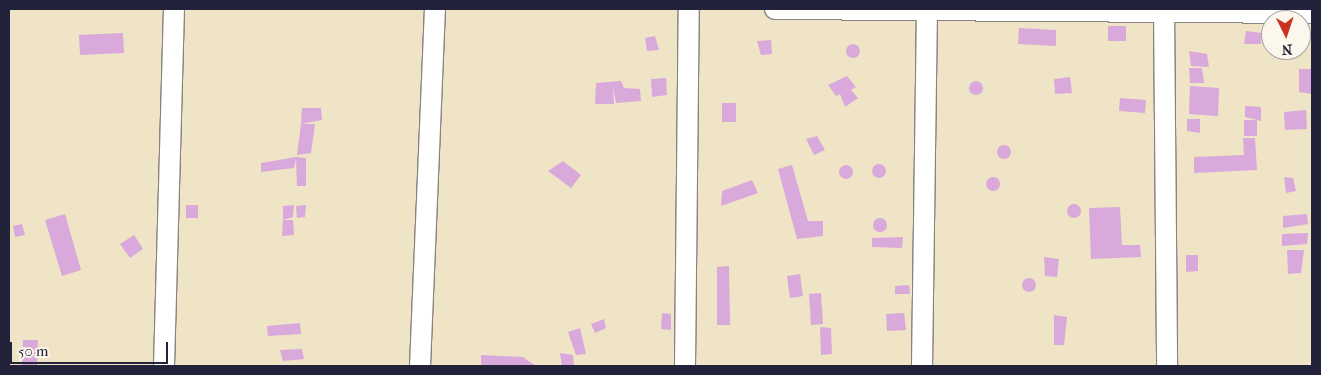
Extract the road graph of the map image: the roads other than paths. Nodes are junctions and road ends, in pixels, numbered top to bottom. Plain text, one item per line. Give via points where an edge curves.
1 (174, 9) edge
2 (435, 9) edge
3 (689, 9) edge
4 (775, 9) edge
5 (927, 10) edge
6 (1164, 10) edge
7 (1312, 13) edge
8 (164, 366) edge
9 (420, 366) edge
10 (685, 366) edge
11 (922, 366) edge
12 (1167, 366) edge

1 - 8 street
2 - 9 street
3 - 10 street
4 - 5 street
5 - 6 street
5 - 11 street
6 - 7 street
6 - 12 street

